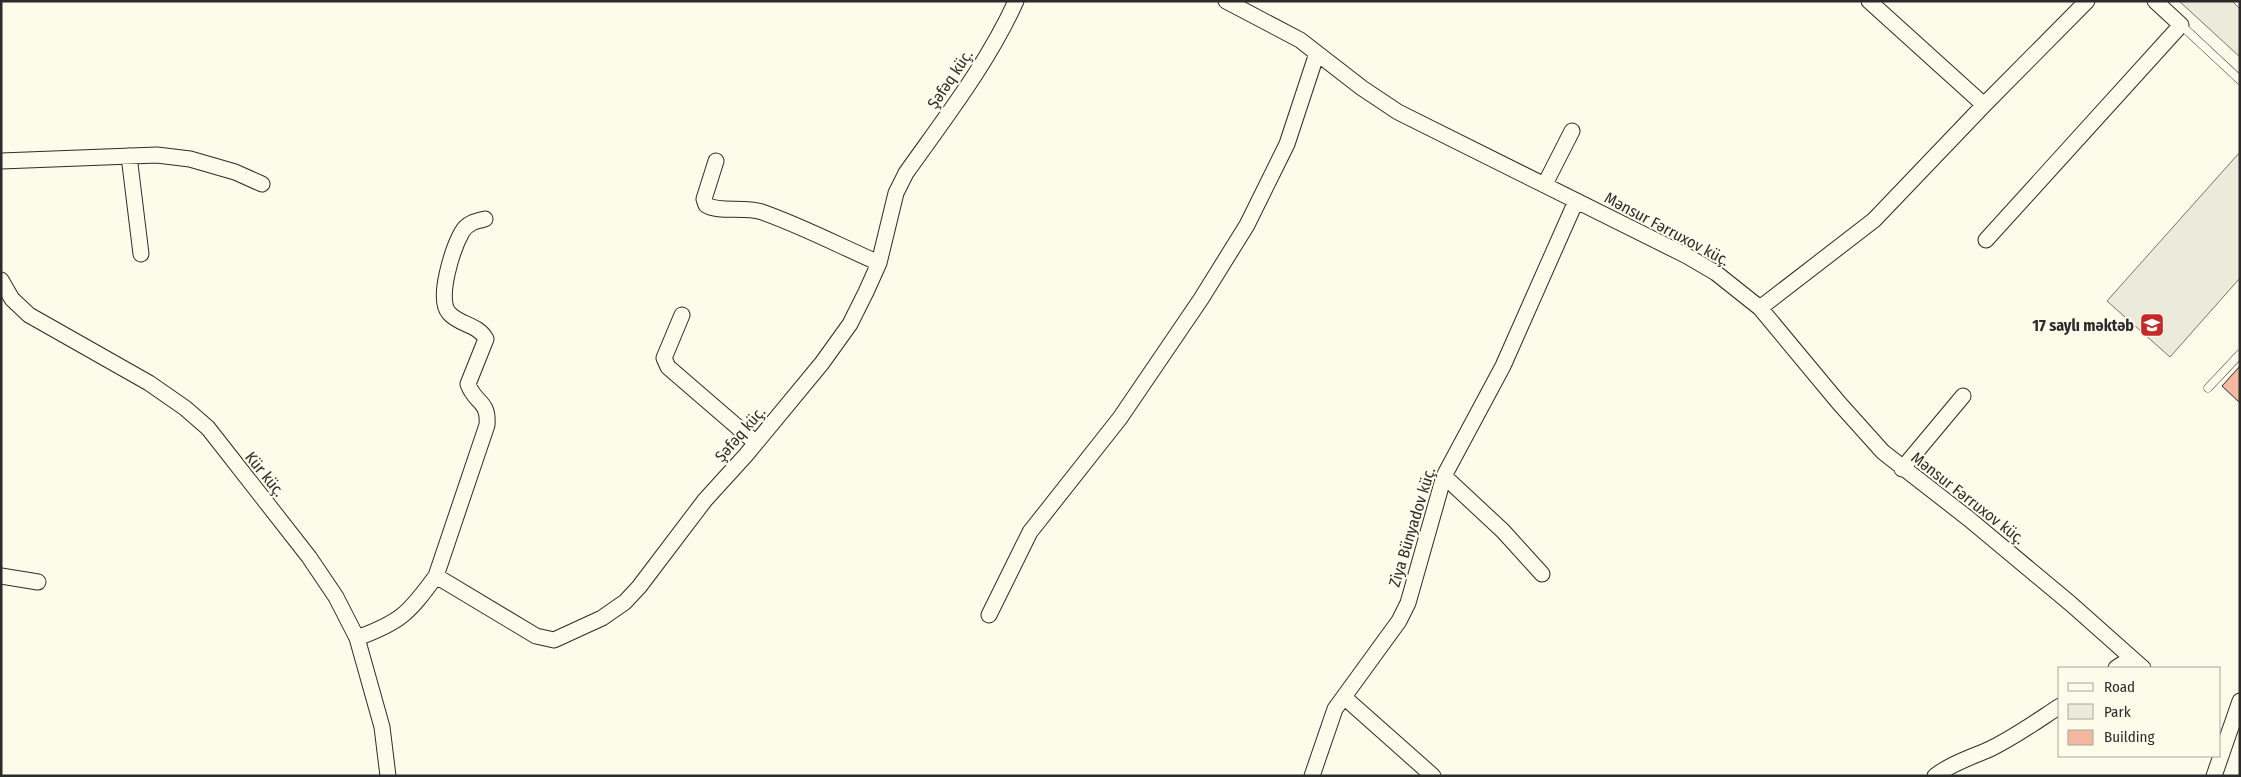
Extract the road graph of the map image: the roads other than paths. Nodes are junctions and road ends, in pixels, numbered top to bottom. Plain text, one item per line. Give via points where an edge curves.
1 (1016, 1) edge
2 (1226, 1) edge
3 (1870, 1) edge
4 (2088, 1) edge
5 (2155, 1) edge
6 (2181, 25) junction
7 (1317, 53) junction
8 (2240, 80) edge
9 (1984, 105) junction
10 (1572, 131) dead end
11 (128, 156) junction
12 (716, 160) dead end
13 (1, 161) edge
14 (262, 184) dead end
15 (1544, 184) junction
16 (1576, 201) junction
17 (485, 219) dead end
18 (1986, 240) dead end
19 (141, 254) dead end
20 (879, 263) junction
21 (1, 280) edge
22 (1760, 308) junction
23 (682, 314) dead end
24 (2240, 354) edge
25 (2208, 388) dead end
26 (1963, 396) dead end
27 (756, 444) junction
28 (1902, 469) junction
29 (1444, 476) junction
30 (1542, 574) dead end
31 (1, 576) edge
32 (436, 576) junction
33 (38, 582) dead end
34 (989, 616) dead end
35 (357, 638) junction
36 (2130, 659) junction
37 (2118, 667) edge
38 (2141, 667) edge
39 (1344, 697) junction
40 (2240, 701) edge
41 (2058, 707) edge
42 (2225, 725) edge
43 (2221, 744) edge
44 (2218, 757) edge
45 (388, 776) edge
46 (1312, 776) edge
47 (1433, 776) edge
48 (1935, 776) edge
49 (2214, 776) edge

1 - 20 street, Şəfəq küç. via 1003,31 896,193
2 - 7 street, Mənsur Fərruxov küç. via 1300,40
3 - 9 street
4 - 9 street
5 - 6 street
6 - 8 lane
6 - 18 street
7 - 15 street, Mənsur Fərruxov küç. via 1398,112
7 - 34 street via 1287,144 1247,225 1202,299 1120,418 1030,532
9 - 22 street via 1874,220
10 - 15 street
11 - 13 street
11 - 14 street via 190,159
11 - 19 street
12 - 20 street via 704,199 712,209 739,208 761,212
15 - 16 street, Mənsur Fərruxov küç.
16 - 22 street, Mənsur Fərruxov küç. via 1694,260
16 - 29 street, Ziya Bünyadov küç. via 1503,366
17 - 32 street via 472,222 462,231 444,288 444,305 450,314 482,332 486,339 468,384 472,395 488,412 487,425
20 - 27 street, Şəfəq küç. via 850,324
21 - 35 street, Kür küç. via 12,299 29,315 149,383 208,428 309,557 336,597
22 - 28 street, Mənsur Fərruxov küç. via 1839,403
23 - 27 street via 664,358 668,367
24 - 25 lane
26 - 28 street
27 - 32 street, Şəfəq küç. via 705,500 625,602 569,634 554,640 536,636
28 - 36 street, Mənsur Fərruxov küç. via 1969,519 2071,604
29 - 30 street via 1503,531
29 - 39 street, Ziya Bünyadov küç. via 1408,603 1399,621
31 - 33 street
32 - 35 street via 403,616 386,628
35 - 45 street, Kür küç. via 382,727
36 - 37 street
36 - 38 street, Mənsur Fərruxov küç.
39 - 46 street, Ziya Bünyadov küç. via 1327,726
39 - 47 street
40 - 42 street
41 - 48 street via 2023,731
42 - 43 street
44 - 49 street

